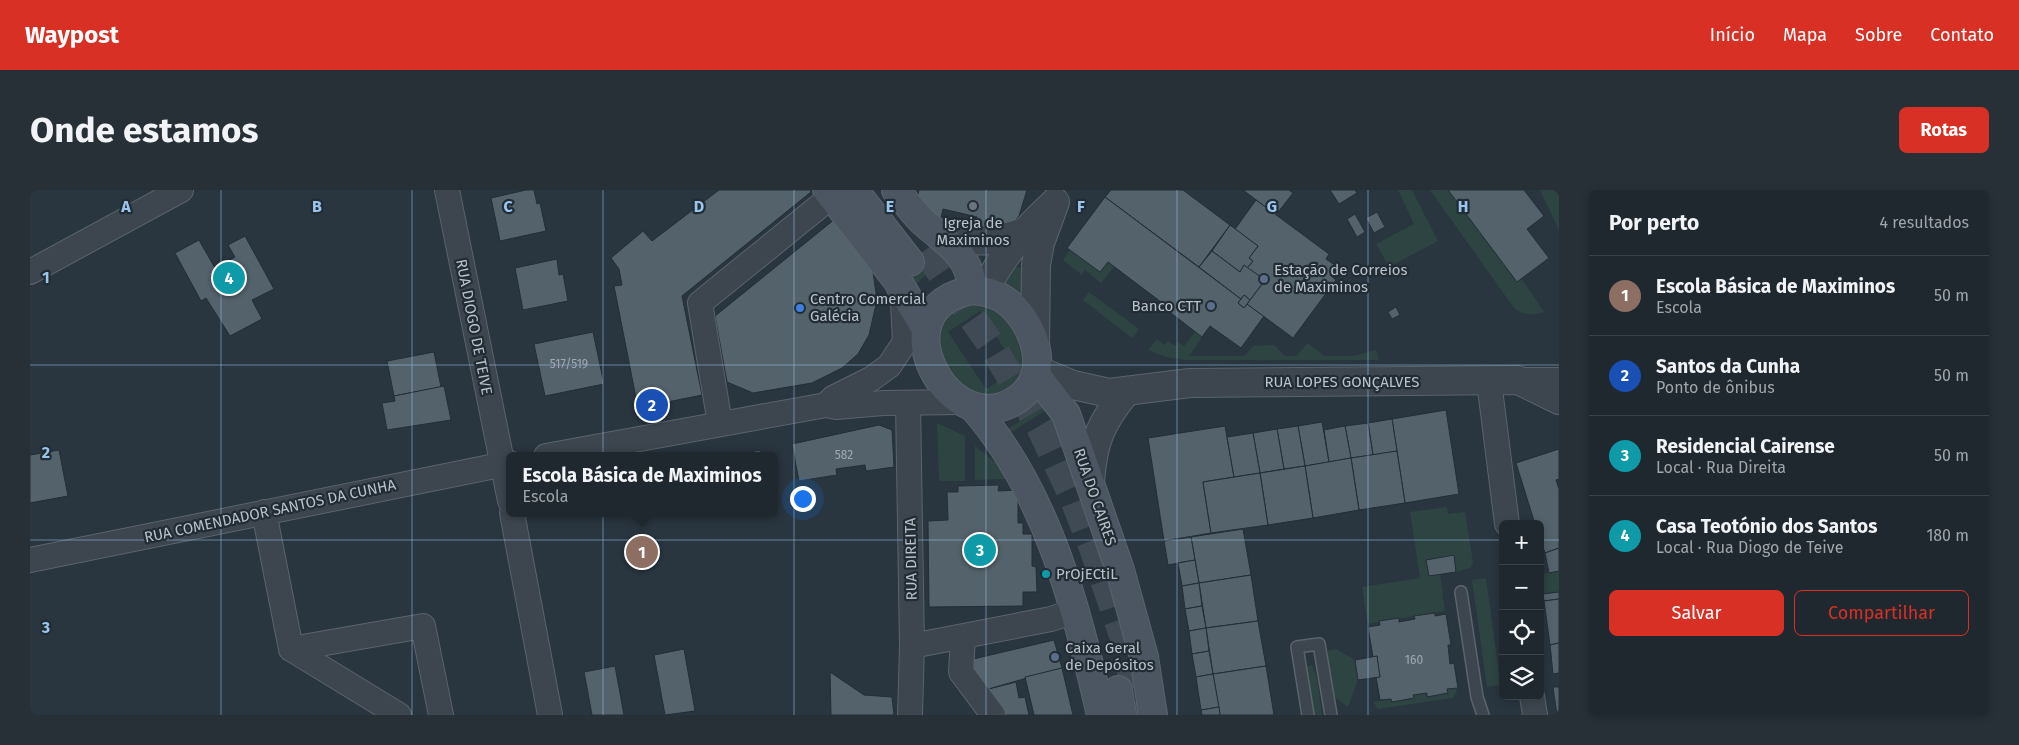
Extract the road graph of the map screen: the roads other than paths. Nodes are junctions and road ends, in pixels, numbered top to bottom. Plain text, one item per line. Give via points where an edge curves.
1 (180, 190) edge
2 (447, 190) edge
3 (876, 190) edge
4 (896, 190) edge
5 (838, 192) edge
6 (1060, 196) edge
7 (1024, 232) junction
8 (919, 257) junction
9 (30, 272) edge
10 (979, 291) junction
11 (918, 335) junction
12 (1036, 363) junction
13 (1518, 380) junction
14 (1559, 380) edge
15 (1489, 381) junction
16 (1126, 392) junction
17 (1559, 400) edge
18 (908, 403) junction
19 (826, 405) junction
20 (967, 405) junction
21 (720, 424) junction
22 (568, 452) edge
23 (505, 464) edge
24 (1090, 482) junction
25 (264, 512) junction
26 (513, 517) edge
27 (1506, 520) edge
28 (30, 560) edge
29 (1461, 592) dead end
30 (1075, 611) junction
31 (964, 637) junction
32 (912, 646) junction
33 (291, 649) junction
34 (1533, 700) edge
35 (398, 715) edge
36 (441, 715) edge
37 (550, 715) edge
38 (910, 715) edge
39 (993, 715) edge
40 (1101, 715) edge
41 (1153, 715) edge
42 (1308, 715) edge
43 (1332, 715) edge
44 (1483, 715) edge
45 (1535, 715) edge

1 - 9 street
2 - 23 street, RUA DIOGO DE TEIVE
3 - 8 main road
4 - 8 main road via 921,220
5 - 8 main road
5 - 21 street via 700,303
6 - 7 street
6 - 12 street via 1040,242 1036,266
7 - 8 street via 1003,240 974,242
7 - 10 street
8 - 10 main road via 961,257
8 - 11 main road
10 - 11 main road via 956,293 944,298
10 - 12 main road via 1005,300 1016,310 1031,332
11 - 19 street via 889,366
11 - 20 main road via 939,380
12 - 16 street, RUA LOPES GONÇALVES via 1056,380 1094,391
12 - 20 main road via 1028,390 1010,405 997,408
12 - 24 main road, RUA DO CAIRES via 1066,414
13 - 14 street, RUA LOPES GONÇALVES
13 - 15 street, RUA LOPES GONÇALVES
13 - 17 street
15 - 16 street, RUA LOPES GONÇALVES via 1190,383
15 - 27 street
16 - 24 street via 1102,423 1096,437
18 - 19 street
18 - 20 street
18 - 32 street, RUA DIREITA
19 - 21 street
20 - 30 main road via 1002,444 1037,504
21 - 22 street
23 - 25 street, RUA COMENDADOR SANTOS DA CUNHA
24 - 41 main road, RUA DO CAIRES via 1133,611
25 - 28 street, RUA COMENDADOR SANTOS DA CUNHA
25 - 33 street
26 - 37 street
29 - 44 lane via 1477,697
30 - 31 street
30 - 40 main road
31 - 32 street
31 - 39 street via 961,672
32 - 38 street, RUA DIREITA
33 - 35 street
33 - 36 street via 423,626
34 - 45 street
42 - 43 lane via 1297,647 1319,644

